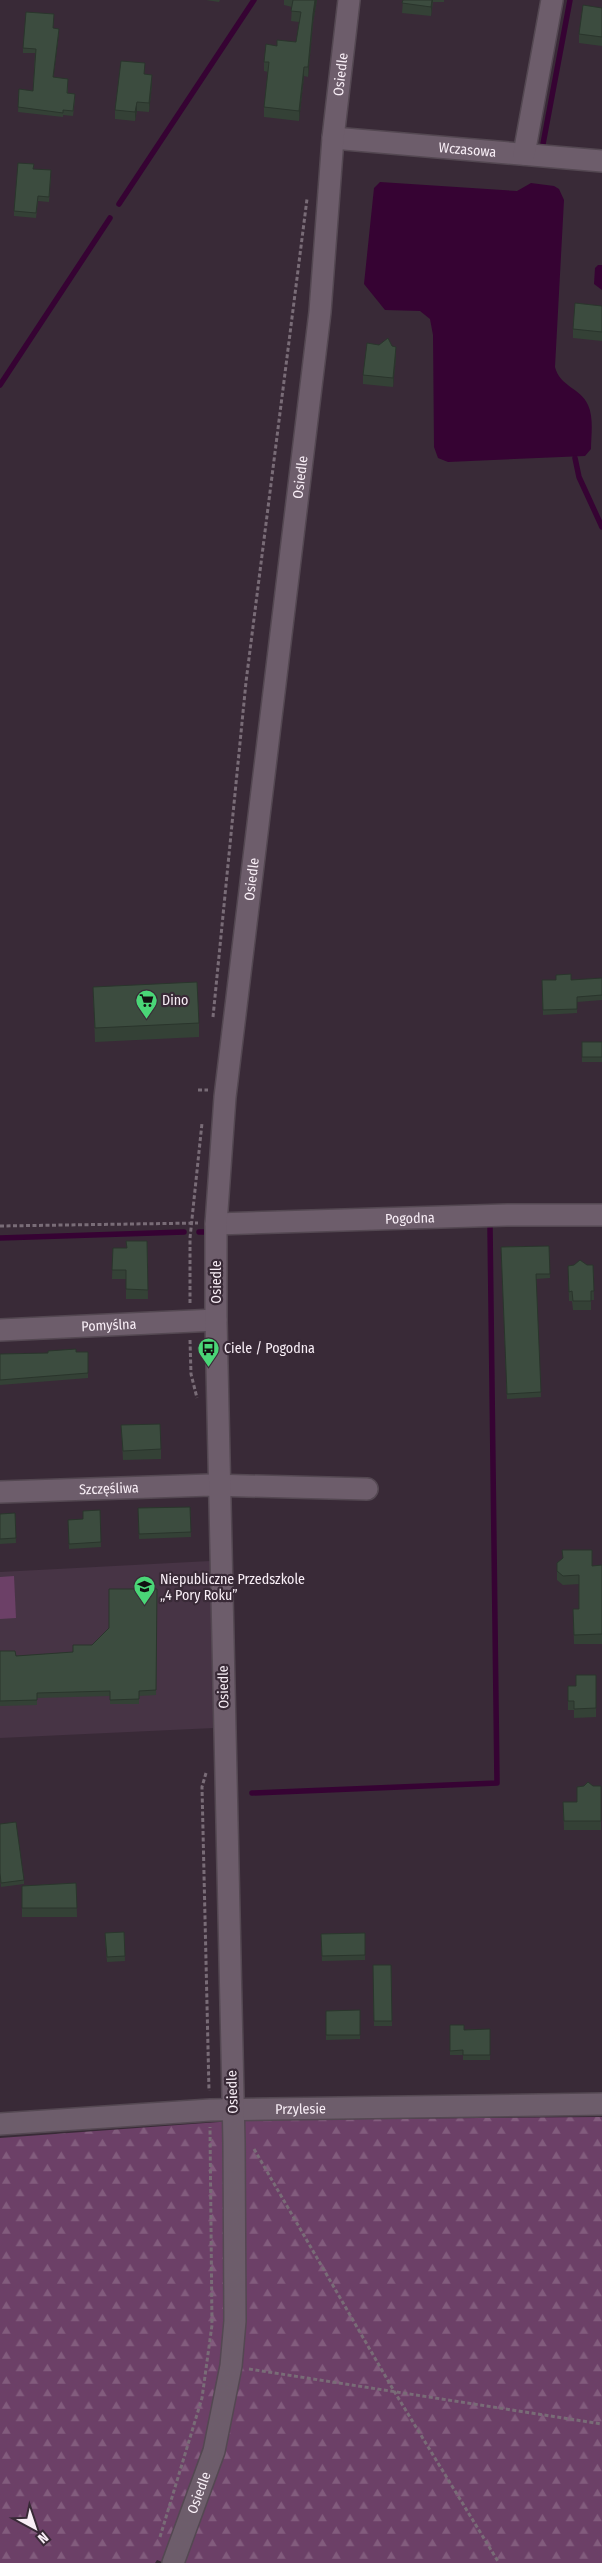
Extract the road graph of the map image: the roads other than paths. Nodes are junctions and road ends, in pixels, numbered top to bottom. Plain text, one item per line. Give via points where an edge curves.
1 (349, 0) edge
2 (552, 0) edge
3 (333, 138) junction
4 (524, 154) junction
5 (602, 161) edge
6 (602, 1215) edge
7 (216, 1224) junction
8 (216, 1320) junction
9 (0, 1330) edge
10 (218, 1485) junction
11 (367, 1489) dead end
12 (0, 1492) edge
13 (602, 2104) edge
14 (232, 2109) junction
15 (0, 2124) edge
16 (173, 2563) edge

1 - 3 street, Osiedle
2 - 4 street
3 - 4 street, Wczasowa
3 - 7 street, Osiedle via 320,312 225,1097
4 - 5 street, Wczasowa
6 - 7 street, Pogodna
7 - 8 street, Osiedle
8 - 9 street, Pomyślna
8 - 10 street, Osiedle
10 - 11 street, Szczęśliwa
10 - 12 street, Szczęśliwa
10 - 14 street, Osiedle
13 - 14 street, Przylesie
14 - 15 street, Przylesie
14 - 16 street, Osiedle via 235,2321 231,2366 214,2451

